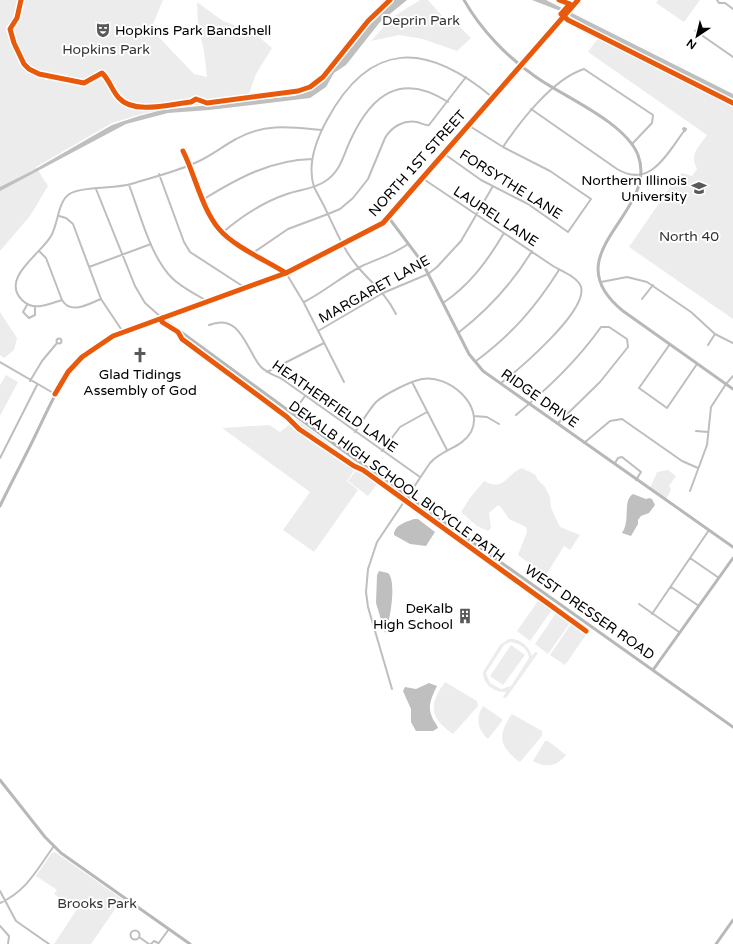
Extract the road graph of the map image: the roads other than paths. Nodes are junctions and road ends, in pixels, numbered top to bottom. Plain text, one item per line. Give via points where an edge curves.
1 (464, 0) edge
2 (578, 0) edge
3 (717, 0) edge
4 (724, 1) edge
5 (733, 9) edge
6 (695, 32) dead end
7 (733, 57) edge
8 (520, 65) junction
9 (466, 77) junction
10 (553, 88) junction
11 (492, 97) junction
12 (448, 102) junction
13 (531, 109) junction
14 (468, 125) junction
15 (322, 130) junction
16 (684, 131) dead end
17 (632, 144) junction
18 (503, 147) junction
19 (184, 151) dead end
20 (443, 153) junction
21 (312, 159) junction
22 (190, 165) junction
23 (159, 174) junction
24 (641, 175) junction
25 (422, 178) junction
26 (129, 185) junction
27 (493, 186) junction
28 (314, 187) junction
29 (96, 189) junction
30 (204, 200) junction
31 (328, 214) junction
32 (476, 215) junction
33 (59, 216) junction
34 (389, 218) junction
35 (222, 233) junction
36 (504, 233) junction
37 (409, 243) junction
38 (151, 244) junction
39 (343, 244) junction
40 (532, 251) junction
41 (40, 252) junction
42 (253, 253) junction
43 (122, 254) junction
44 (89, 267) junction
45 (358, 268) junction
46 (559, 270) junction
47 (286, 273) junction
48 (428, 274) junction
49 (601, 282) junction
50 (653, 285) junction
51 (247, 289) junction
52 (383, 293) junction
53 (101, 299) junction
54 (62, 300) junction
55 (642, 300) dead end
56 (209, 302) junction
57 (304, 303) junction
58 (443, 303) junction
59 (27, 304) junction
60 (35, 307) junction
61 (396, 314) dead end
62 (162, 318) junction
63 (209, 324) dead end
64 (318, 331) junction
65 (123, 332) junction
66 (458, 333) junction
67 (715, 334) junction
68 (58, 343) dead end
69 (324, 343) junction
70 (733, 343) edge
71 (670, 344) junction
72 (708, 345) dead end
73 (0, 362) edge
74 (475, 362) junction
75 (697, 364) junction
76 (267, 372) junction
77 (733, 376) edge
78 (30, 381) junction
79 (344, 382) dead end
80 (412, 382) junction
81 (501, 383) junction
82 (726, 384) junction
83 (37, 385) junction
84 (733, 389) edge
85 (55, 394) junction
86 (305, 396) junction
87 (530, 404) junction
88 (427, 412) junction
89 (292, 413) junction
90 (474, 416) junction
91 (516, 416) dead end
92 (557, 423) junction
93 (499, 424) dead end
94 (696, 431) dead end
95 (355, 432) junction
96 (708, 432) junction
97 (584, 443) junction
98 (447, 450) junction
99 (381, 451) junction
100 (0, 458) edge
101 (614, 464) junction
102 (698, 468) junction
103 (420, 477) junction
104 (636, 480) junction
105 (690, 491) dead end
106 (408, 496) junction
107 (0, 506) edge
108 (710, 530) junction
109 (733, 547) edge
110 (690, 558) junction
111 (733, 558) edge
112 (719, 578) junction
113 (671, 587) junction
114 (638, 604) dead end
115 (699, 606) junction
116 (652, 614) junction
117 (680, 633) junction
118 (653, 670) junction
119 (392, 689) dead end
120 (733, 727) edge
121 (0, 780) edge
122 (54, 846) junction
123 (0, 891) edge
124 (4, 901) junction
125 (0, 903) edge
126 (733, 920) edge
127 (0, 926) edge
128 (169, 929) junction
129 (138, 937) junction
130 (8, 944) edge
131 (49, 944) edge
132 (150, 944) edge
133 (158, 944) edge
134 (190, 944) edge
135 (716, 944) edge

1 - 8 street via 476,18
2 - 8 street, NORTH 1ST STREET
3 - 4 street via 719,3
4 - 5 street
6 - 7 street via 698,28 700,34
8 - 10 street
8 - 11 street, NORTH 1ST STREET
9 - 11 street
9 - 12 street
9 - 15 street via 420,58 400,58 382,62 366,70 353,81 332,110
10 - 13 street
10 - 17 street via 619,130
10 - 17 street via 580,70 586,69 653,115 642,136
11 - 14 street, NORTH 1ST STREET
12 - 28 street via 431,92 409,87 392,90 381,96 355,131 337,170
12 - 31 street via 429,126 408,122 392,129 385,138 363,187 347,204
13 - 18 street
13 - 24 street via 621,172
14 - 18 street
14 - 20 street, NORTH 1ST STREET
15 - 21 street
15 - 22 street via 284,126 260,129 243,135
16 - 24 street via 660,164
17 - 24 street via 640,159
18 - 27 street, FORSYTHE LANE via 550,171 592,199 568,232 528,204
19 - 22 street
20 - 25 street, NORTH 1ST STREET
20 - 27 street, FORSYTHE LANE
21 - 28 street
21 - 30 street via 283,163 255,171 228,184
22 - 23 street
22 - 30 street
23 - 26 street
23 - 51 street via 190,252
24 - 49 street via 637,195 602,248 599,265
25 - 32 street, LAUREL LANE
25 - 34 street, NORTH 1ST STREET
26 - 29 street
26 - 38 street
27 - 32 street, MARGARET LANE
28 - 31 street
28 - 35 street via 264,203
29 - 33 street via 69,194 63,202
29 - 43 street
30 - 35 street via 212,220
31 - 39 street
31 - 42 street via 288,229
32 - 36 street, LAUREL LANE
32 - 48 street, MARGARET LANE via 453,251
33 - 41 street via 53,232
33 - 44 street via 72,224
34 - 37 street, RIDGE DRIVE
34 - 39 street, NORTH 1ST STREET
35 - 42 street
36 - 40 street, LAUREL LANE
36 - 58 street via 479,271
37 - 45 street via 390,255
37 - 48 street, RIDGE DRIVE
38 - 43 street
38 - 56 street via 168,274 180,285
39 - 45 street
39 - 47 street, NORTH 1ST STREET
40 - 46 street, LAUREL LANE
40 - 66 street via 504,292 486,311
41 - 54 street via 46,258
41 - 59 street via 20,271 17,278 17,293
42 - 47 street
43 - 44 street
43 - 62 street via 139,294
44 - 53 street
45 - 52 street
45 - 57 street
46 - 74 street via 520,324
46 - 81 street, LAUREL LANE via 578,282 582,288 581,296 549,341
47 - 51 street, NORTH 1ST STREET
47 - 57 street
48 - 52 street, MARGARET LANE
48 - 58 street, RIDGE DRIVE
49 - 50 street via 627,277 641,279
49 - 71 street via 616,305
50 - 55 street
50 - 67 street via 691,312
51 - 56 street, NORTH 1ST STREET
52 - 61 street
52 - 64 street, MARGARET LANE
53 - 54 street via 74,308 67,306
53 - 65 street
54 - 60 street
56 - 62 street, NORTH 1ST STREET
57 - 64 street
58 - 66 street, RIDGE DRIVE
59 - 60 street
59 - 60 street via 23,312 29,318 35,315
62 - 65 street, NORTH 1ST STREET
62 - 89 street, WEST DRESSER ROAD
63 - 76 street, HEATHERFIELD LANE via 219,322 235,327 242,334 255,359
64 - 69 street
65 - 85 street, NORTH 1ST STREET via 86,353 68,372
66 - 74 street, RIDGE DRIVE
67 - 70 street
67 - 72 street
68 - 78 street via 42,361
69 - 76 street, MARGARET LANE
69 - 79 street
71 - 75 street
71 - 75 street via 639,388 667,408
73 - 78 street
74 - 81 street, RIDGE DRIVE
75 - 82 street
76 - 86 street, HEATHERFIELD LANE
77 - 82 street
78 - 83 street
80 - 88 street
80 - 90 street via 431,378 448,383 465,398
80 - 95 street via 379,400
81 - 87 street, RIDGE DRIVE
82 - 84 street
82 - 96 street via 712,407
83 - 85 street
83 - 100 street
85 - 107 street, NORTH 1ST STREET
86 - 89 street
86 - 95 street, HEATHERFIELD LANE
87 - 91 street
87 - 92 street, RIDGE DRIVE
87 - 92 street via 563,374 603,326 609,327 626,339 628,347 610,371 583,401
88 - 98 street
88 - 99 street via 400,427
89 - 106 street, WEST DRESSER ROAD
90 - 93 street via 487,417
90 - 98 street via 474,424 468,436 459,445
92 - 97 street, RIDGE DRIVE
94 - 96 street
95 - 99 street, HEATHERFIELD LANE
96 - 102 street
97 - 101 street, RIDGE DRIVE
97 - 102 street via 610,421 622,419
98 - 103 street via 433,459
99 - 103 street, HEATHERFIELD LANE
101 - 104 street, RIDGE DRIVE
101 - 104 street via 621,457 639,469 641,473
102 - 105 street
103 - 106 street
104 - 108 street, RIDGE DRIVE
106 - 118 street, WEST DRESSER ROAD
106 - 119 street via 377,542 367,576 368,607
108 - 109 street, RIDGE DRIVE
108 - 110 street
110 - 112 street
110 - 113 street
111 - 112 street
112 - 115 street
113 - 115 street
113 - 116 street
114 - 116 street
115 - 117 street
116 - 117 street
117 - 118 street
118 - 120 street, WEST DRESSER ROAD
121 - 122 street
122 - 124 street via 24,887
122 - 128 street
123 - 124 street
124 - 125 street
124 - 131 street via 16,921
126 - 135 street
127 - 130 street via 9,936
128 - 133 street
128 - 134 street
129 - 129 street via 136,931 130,934 133,939
129 - 132 street
132 - 133 street via 155,941

